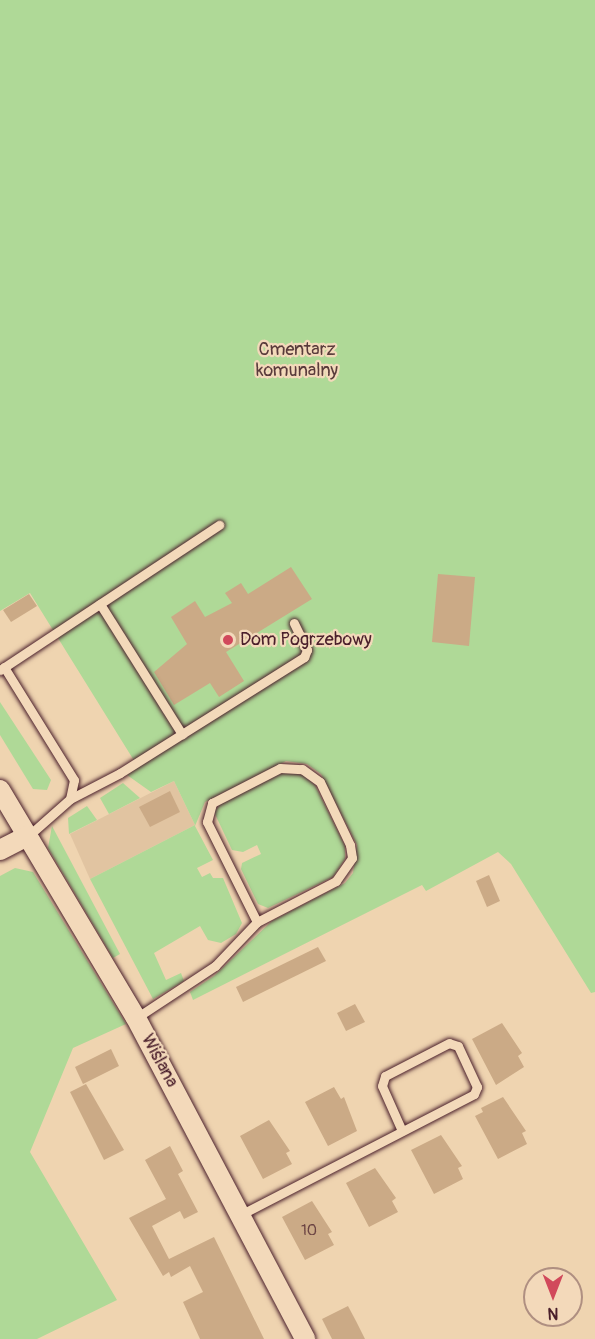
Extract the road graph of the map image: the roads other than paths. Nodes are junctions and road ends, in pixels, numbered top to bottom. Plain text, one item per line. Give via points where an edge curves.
1 (219, 525) dead end
2 (100, 604) junction
3 (294, 623) dead end
4 (2, 669) edge
5 (182, 734) junction
6 (0, 790) edge
7 (70, 799) junction
8 (28, 836) junction
9 (0, 850) edge
10 (257, 922) junction
11 (136, 1018) junction
12 (402, 1131) junction
13 (240, 1215) junction
14 (305, 1339) edge

1 - 2 lane
2 - 4 lane
2 - 5 lane
3 - 5 lane via 307,650 304,657
4 - 7 lane via 74,780
5 - 7 lane
6 - 8 street, Wiślana
7 - 8 lane
8 - 9 street
8 - 11 street, Wiślana
10 - 10 lane via 206,817 218,798 280,768 302,769 320,782 350,845 352,858 336,880
10 - 11 lane via 215,966
11 - 13 street, Wiślana
12 - 12 lane via 474,1094 477,1087 458,1046 449,1043 385,1076 382,1086
12 - 13 lane
13 - 14 street, Wiślana

